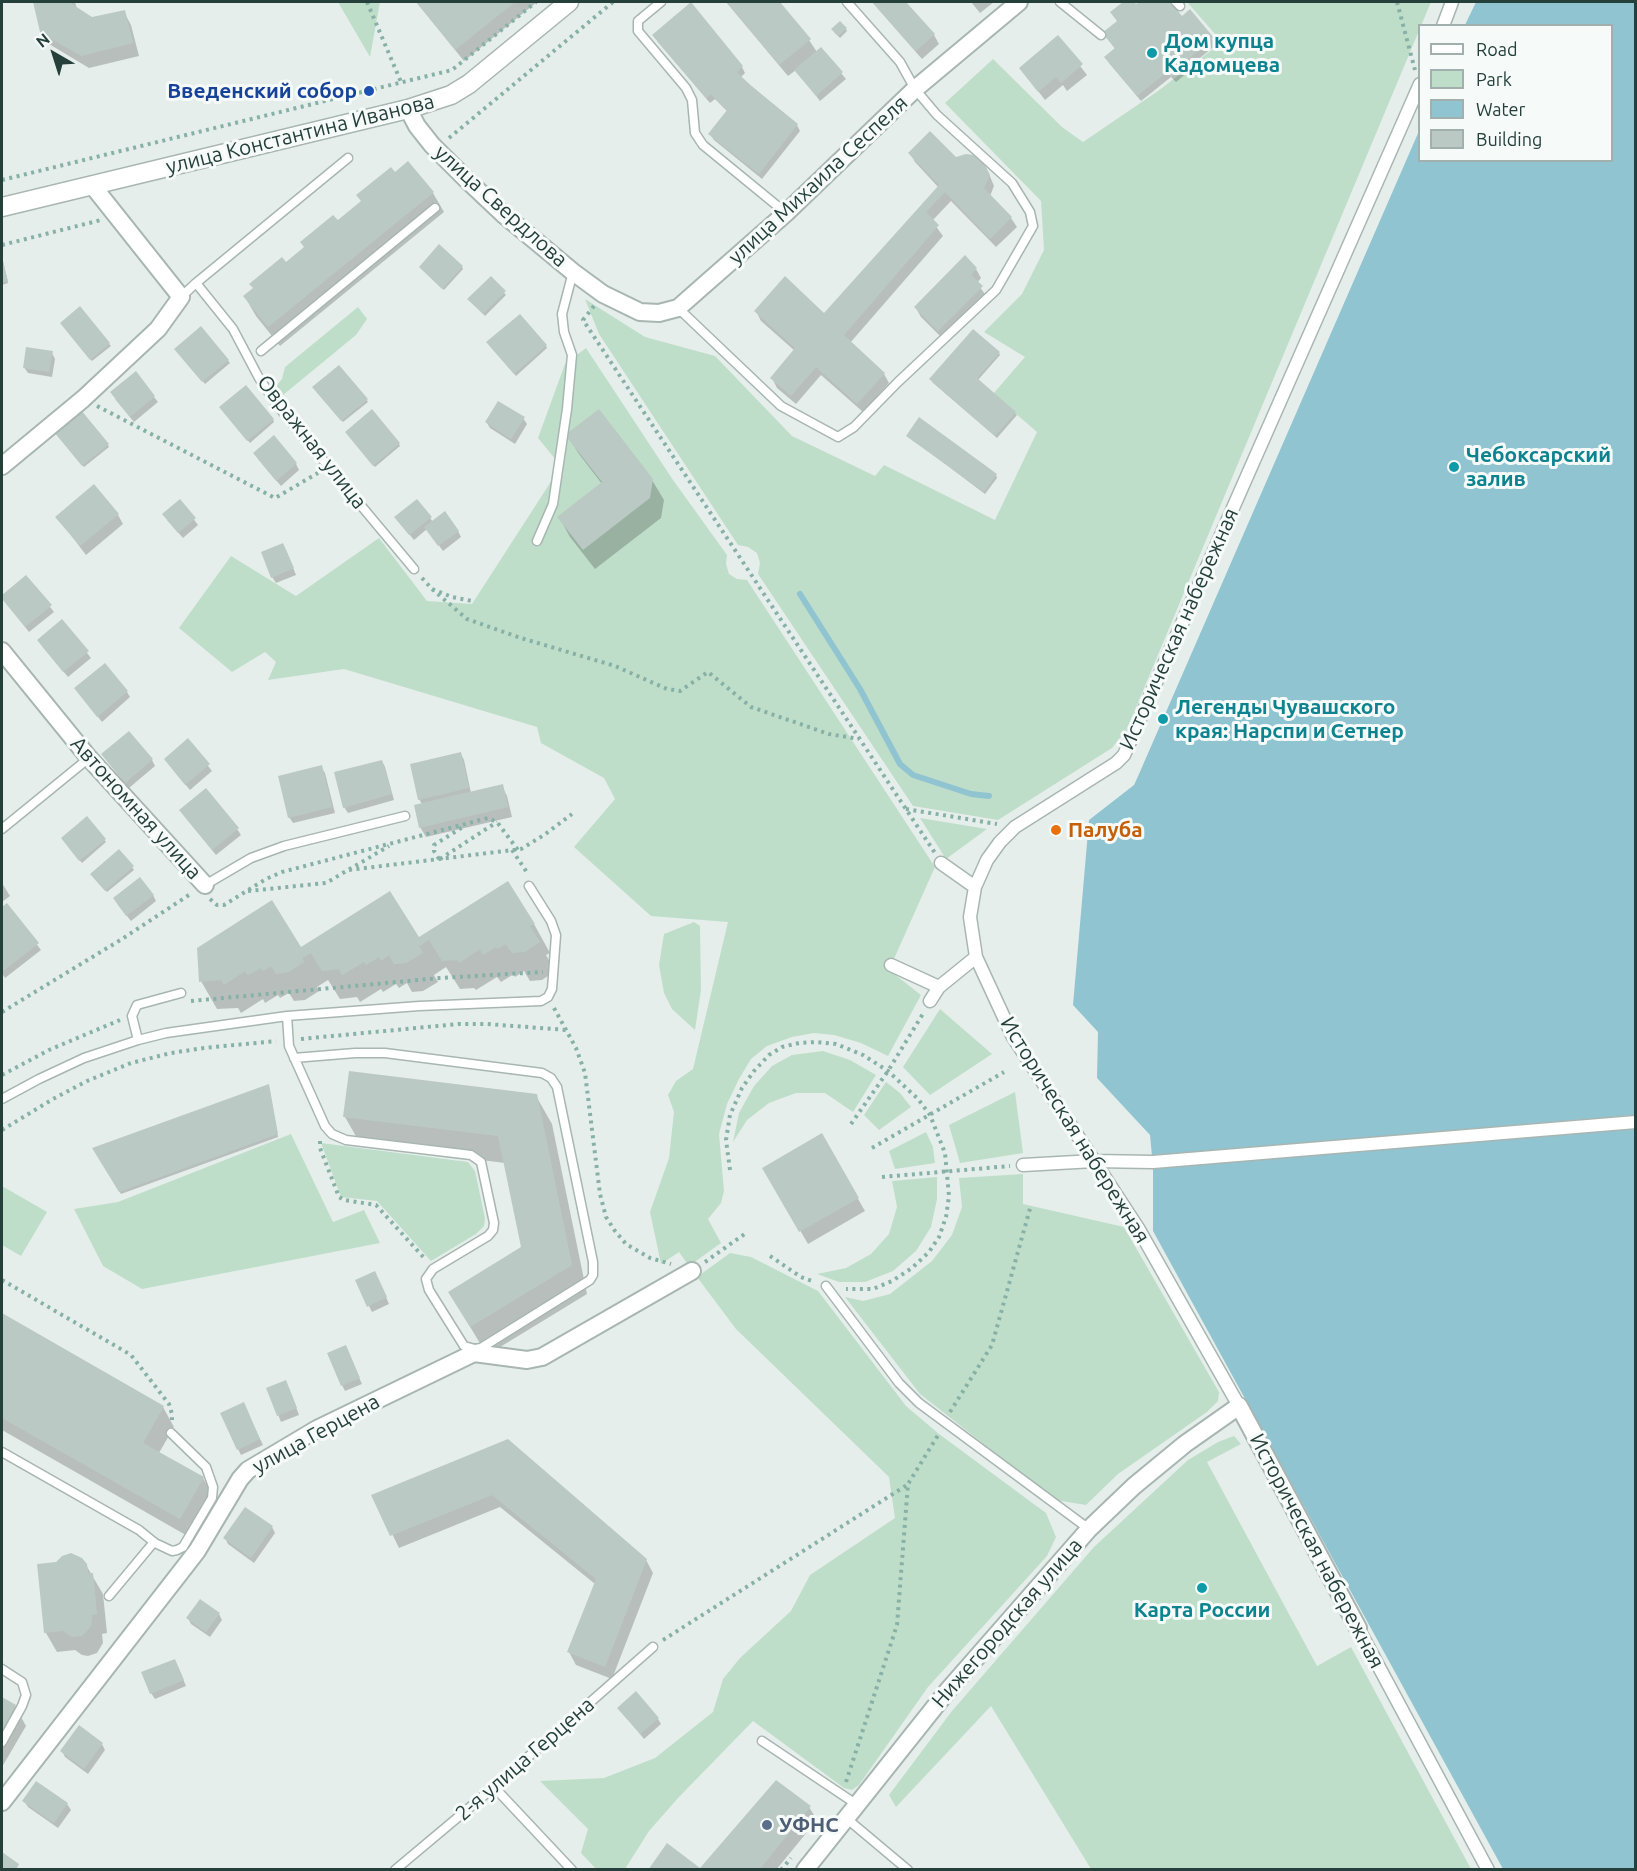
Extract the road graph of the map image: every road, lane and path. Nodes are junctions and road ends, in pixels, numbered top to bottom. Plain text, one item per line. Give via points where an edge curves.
1 (367, 2) edge
2 (537, 2) edge
3 (569, 2) edge
4 (613, 2) edge
5 (661, 2) edge
6 (847, 2) edge
7 (1019, 2) edge
8 (1060, 2) edge
9 (1397, 2) edge
10 (1452, 2) edge
11 (1444, 24) edge
12 (1101, 35) dead end
13 (1418, 80) edge
14 (401, 82) junction
15 (1418, 86) edge
16 (915, 89) junction
17 (408, 109) junction
18 (446, 140) dead end
19 (348, 158) dead end
20 (2, 180) edge
21 (92, 185) junction
22 (2, 207) edge
23 (435, 208) dead end
24 (786, 213) junction
25 (95, 222) dead end
26 (2, 245) edge
27 (573, 272) junction
28 (196, 283) junction
29 (603, 294) junction
30 (181, 297) junction
31 (678, 308) junction
32 (261, 351) dead end
33 (83, 399) junction
34 (2, 466) edge
35 (328, 466) junction
36 (537, 541) dead end
37 (414, 569) joint
38 (432, 589) junction
39 (472, 601) dead end
40 (2, 651) edge
41 (860, 739) junction
42 (89, 758) junction
43 (906, 809) junction
44 (572, 814) dead end
45 (405, 816) dead end
46 (471, 822) junction
47 (496, 822) junction
48 (1015, 827) junction
49 (2, 829) edge
50 (394, 842) junction
51 (515, 850) junction
52 (438, 860) junction
53 (941, 863) joint
54 (350, 870) junction
55 (529, 882) joint
56 (203, 886) junction
57 (975, 887) junction
58 (248, 891) junction
59 (976, 957) junction
60 (891, 965) dead end
61 (554, 972) junction
62 (939, 987) junction
63 (181, 993) dead end
64 (548, 996) junction
65 (930, 1001) joint
66 (184, 1002) dead end
67 (2, 1012) edge
68 (132, 1016) junction
69 (287, 1016) junction
70 (138, 1040) junction
71 (294, 1058) junction
72 (888, 1071) junction
73 (1004, 1072) dead end
74 (2, 1075) edge
75 (2, 1099) edge
76 (930, 1115) junction
77 (1635, 1122) edge
78 (851, 1124) dead end
79 (325, 1126) junction
80 (872, 1148) dead end
81 (1094, 1161) junction
82 (1023, 1165) joint
83 (730, 1170) dead end
84 (947, 1171) junction
85 (882, 1177) dead end
86 (1031, 1205) dead end
87 (746, 1233) dead end
88 (770, 1256) dead end
89 (434, 1269) junction
90 (692, 1271) junction
91 (2, 1280) edge
92 (826, 1286) junction
93 (1239, 1406) junction
94 (944, 1422) junction
95 (171, 1433) joint
96 (2, 1452) edge
97 (908, 1484) junction
98 (1089, 1529) junction
99 (153, 1542) junction
100 (109, 1596) dead end
101 (1358, 1628) joint
102 (652, 1647) joint
103 (2, 1669) edge
104 (762, 1741) dead end
105 (2, 1742) edge
106 (494, 1787) junction
107 (849, 1800) junction
108 (2, 1802) edge
109 (845, 1818) junction
110 (396, 1869) edge
111 (572, 1869) edge
112 (805, 1869) edge
113 (908, 1869) edge
114 (1488, 1869) edge

1 - 14 path
2 - 14 path via 452,70
3 - 17 street, улица Константина Иванова via 469,84 452,95
4 - 18 path
5 - 24 lane via 638,21 638,31 686,88 703,145
6 - 16 lane via 900,62
7 - 16 street, улица Михаила Сеспеля
8 - 12 lane
9 - 13 path
10 - 11 street
14 - 20 path
15 - 48 street, Историческая набережная via 1124,755
16 - 24 street, улица Михаила Сеспеля
16 - 31 lane via 937,115 1012,183 1030,212 1033,226 996,290 854,427 838,437 781,405
17 - 21 street, улица Константина Иванова
17 - 27 street, улица Свердлова via 432,145 468,181
19 - 28 lane
21 - 22 street, улица Константина Иванова
21 - 30 street
23 - 32 lane
24 - 31 street, улица Михаила Сеспеля
25 - 26 path
27 - 29 street, улица Свердлова
27 - 36 lane via 562,314 572,355 567,409 553,504
28 - 30 lane
28 - 35 lane, Овражная улица via 233,329 272,399
29 - 31 street via 640,312
29 - 41 path via 583,320
30 - 33 street via 158,329
33 - 34 street
33 - 35 path via 275,498
35 - 37 lane, Овражная улица
37 - 38 path
38 - 39 path
38 - 41 path via 467,618 521,638 615,666 667,689 680,691 708,672 751,707 829,734
40 - 42 street, Автономная улица
41 - 43 path
42 - 49 lane
42 - 56 street, Автономная улица
43 - 48 path
43 - 53 path
44 - 51 path via 526,847
45 - 56 lane, Автономная улица via 284,846 252,858
46 - 47 path via 488,818
46 - 50 path
46 - 52 path via 434,845
47 - 51 path
47 - 52 path
48 - 57 street, Историческая набережная via 987,860
50 - 54 path
50 - 58 path via 282,872
51 - 52 path
51 - 55 path
52 - 54 path
53 - 57 street
54 - 58 path via 320,885
55 - 61 lane via 554,928
56 - 58 path via 214,903 221,906
56 - 67 path
57 - 59 street, Историческая набережная via 970,917
59 - 62 street
59 - 81 street, Историческая набережная via 1013,1037
60 - 62 street
61 - 64 lane
61 - 66 path via 440,978
62 - 65 street
63 - 68 lane via 137,1005
64 - 69 lane via 536,1002
64 - 90 path via 583,1064 606,1217 615,1232 638,1252
65 - 72 path
68 - 70 lane
68 - 74 path via 65,1042
69 - 70 lane
69 - 71 lane
70 - 75 lane via 66,1066
71 - 79 lane
71 - 89 lane via 385,1053 542,1073 554,1082 593,1262 590,1280 475,1349 460,1341 429,1290 426,1279
72 - 76 path
72 - 78 path
72 - 83 path via 836,1044 817,1042 782,1047 769,1055 742,1088 730,1115 726,1140
73 - 76 path
76 - 80 path
76 - 84 path via 945,1153
77 - 81 street via 1153,1162
79 - 89 path via 320,1148 339,1197 375,1204
79 - 89 lane via 346,1140 471,1155 481,1162 493,1230
81 - 82 street
81 - 93 street, Историческая набережная via 1138,1228
82 - 84 path
84 - 85 path
84 - 92 path via 946,1217 929,1252 892,1281 873,1288
86 - 94 path via 992,1345
87 - 90 path
88 - 92 path via 801,1277
90 - 108 street, улица Герцена via 542,1357 527,1360 474,1353 317,1429 248,1470 197,1551
91 - 95 path via 131,1355 169,1404
92 - 94 lane via 899,1383
93 - 98 street, Нижегородская улица via 1185,1444
93 - 101 street, Историческая набережная
94 - 97 path
94 - 98 lane
95 - 99 lane via 206,1467 212,1480 212,1498 180,1549 172,1551
96 - 99 lane via 139,1530
97 - 102 path
97 - 107 path via 897,1625
98 - 107 street, Нижегородская улица
99 - 100 lane
101 - 114 street, Историческая набережная
102 - 106 lane, 2-я улица Герцена
103 - 105 lane via 22,1682 26,1695
104 - 107 lane
106 - 110 lane, 2-я улица Герцена
106 - 111 lane
107 - 109 street, Нижегородская улица
109 - 112 street, Нижегородская улица
109 - 113 lane

